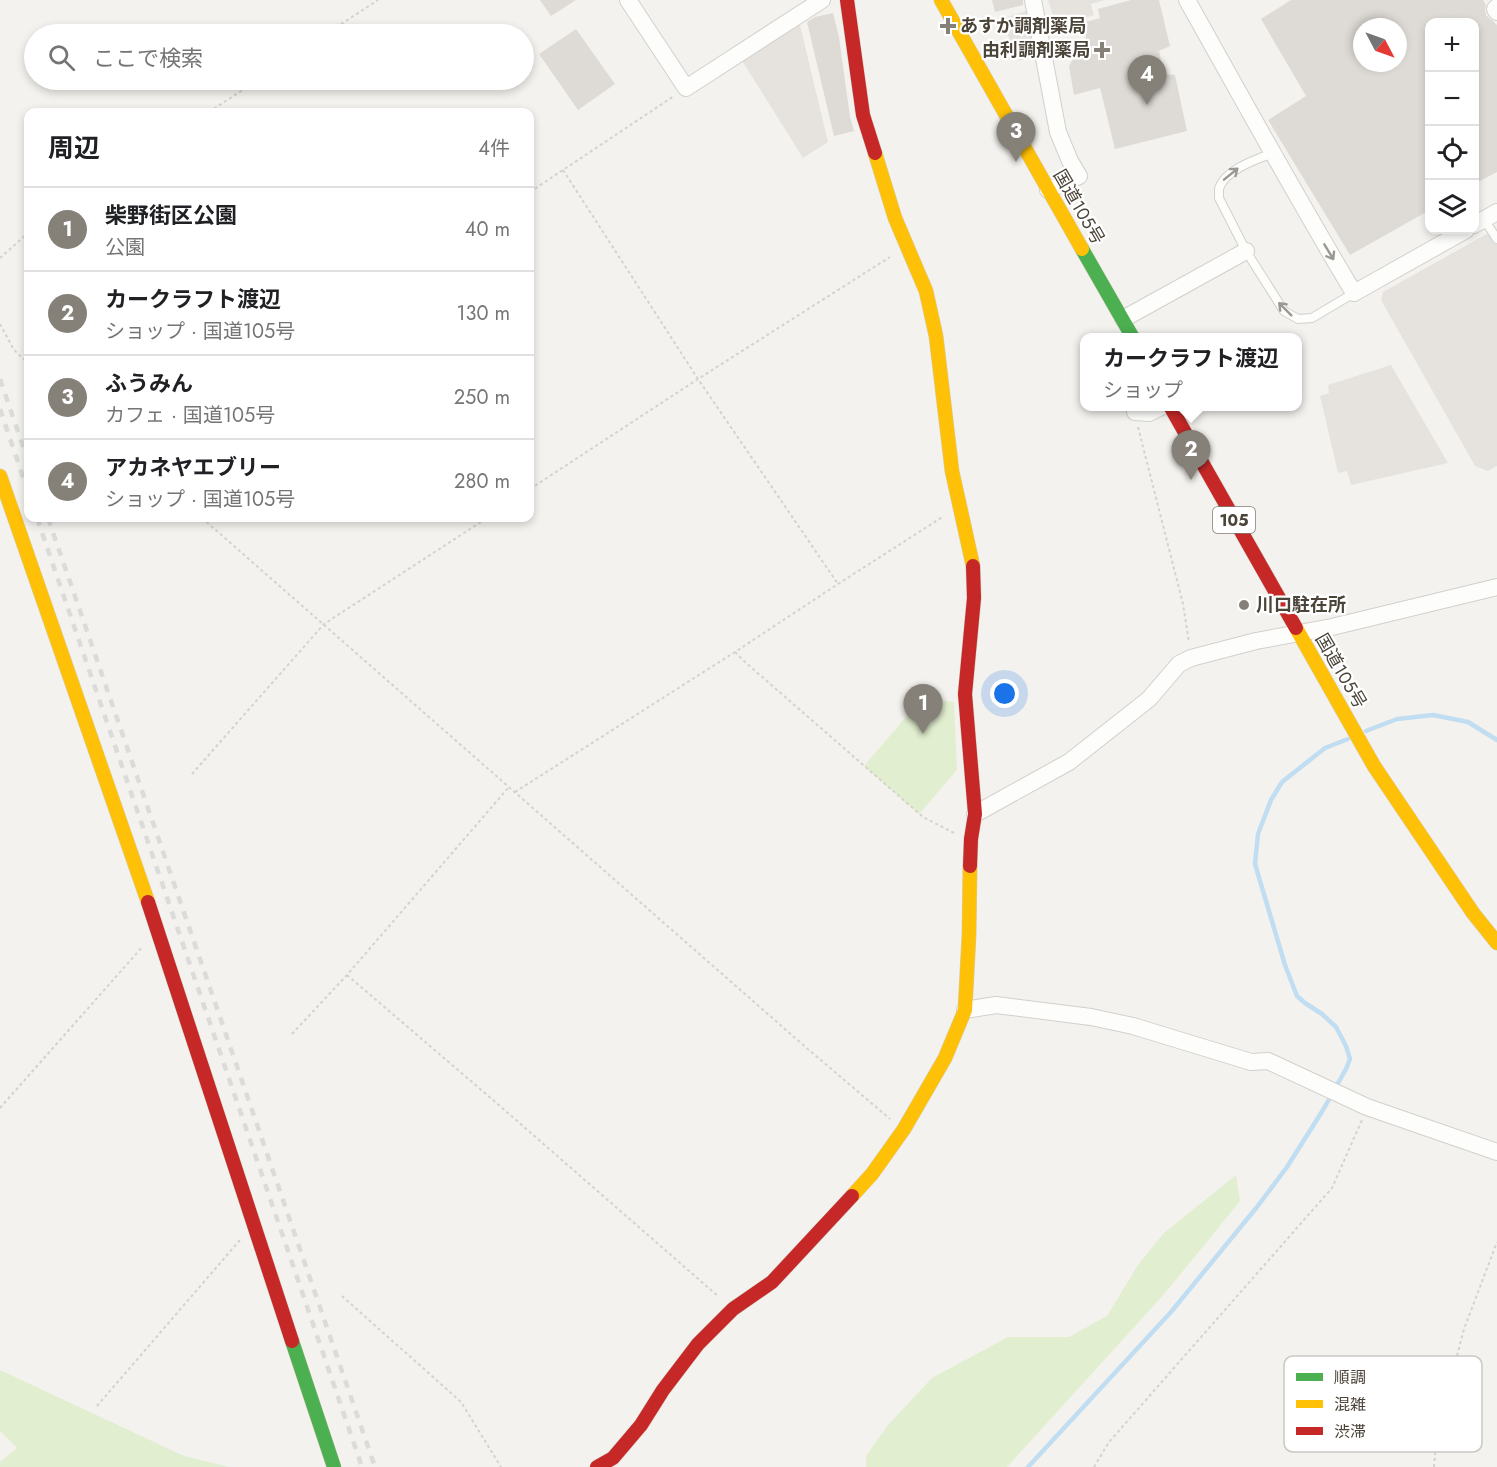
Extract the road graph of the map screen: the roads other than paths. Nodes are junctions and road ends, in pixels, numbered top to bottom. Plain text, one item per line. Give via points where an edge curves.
1 (628, 0) edge
2 (822, 0) edge
3 (847, 0) edge
4 (941, 0) edge
5 (1033, 0) edge
6 (1187, 0) edge
7 (1273, 153) junction
8 (1048, 190) junction
9 (1485, 219) edge
10 (1459, 234) edge
11 (1497, 239) edge
12 (1246, 251) junction
13 (1354, 294) junction
14 (1123, 319) junction
15 (1130, 333) edge
16 (1153, 411) edge
17 (1173, 411) edge
18 (1135, 412) road end
19 (0, 476) edge
20 (1497, 587) edge
21 (1299, 634) junction
22 (975, 814) junction
23 (1497, 943) edge
24 (965, 1010) junction
25 (1497, 1152) edge
26 (617, 1462) edge
27 (334, 1467) edge
28 (597, 1467) edge

1 - 2 street via 686,88
3 - 22 main road via 863,115 895,218 926,291 936,336 952,471 974,571 965,694
4 - 8 main road, 国道105号
5 - 8 street via 1058,132 1079,176
6 - 7 street
12 -> 7 lane via 1219,198 1219,189 1224,179 1243,165
7 -> 13 street
8 - 14 main road, 国道105号
9 - 11 lane
10 - 13 street
13 -> 12 lane via 1312,318 1298,319 1284,311
12 - 14 street
14 - 15 main road, 国道105号
16 - 18 street
17 - 21 main road, 国道105号 / 105
19 - 27 main road via 158,930
20 - 21 street
21 - 22 street via 1256,641 1179,664 1149,699 1069,762
21 - 23 main road, 国道105号 / 105 via 1374,766
22 - 24 main road
24 - 25 street via 996,1005 1091,1017 1251,1062 1268,1061 1367,1107
24 - 26 main road via 945,1058 904,1130 872,1174 772,1282 733,1309 698,1344
26 - 28 main road

